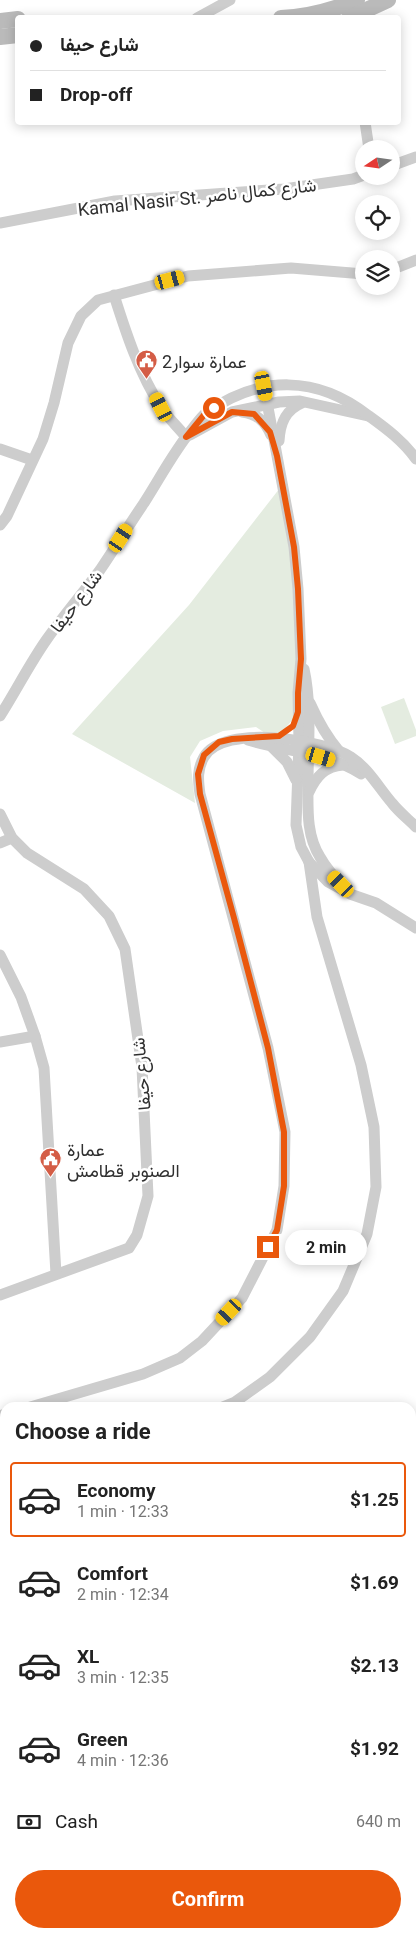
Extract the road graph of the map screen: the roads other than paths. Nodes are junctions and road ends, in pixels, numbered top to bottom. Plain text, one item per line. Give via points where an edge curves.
1 (230, 0) edge
2 (357, 0) edge
3 (388, 0) edge
4 (202, 15) edge
5 (307, 15) edge
6 (356, 15) edge
7 (15, 20) edge
8 (0, 22) edge
9 (15, 35) edge
10 (0, 37) edge
11 (365, 125) edge
12 (368, 140) edge
13 (416, 157) edge
14 (400, 163) edge
15 (355, 178) edge
16 (0, 223) edge
17 (416, 260) edge
18 (400, 266) edge
19 (355, 273) edge
20 (114, 295) junction
21 (264, 386) junction
22 (304, 402) junction
23 (268, 404) junction
24 (232, 412) junction
25 (370, 416) junction
26 (186, 437) junction
27 (0, 449) edge
28 (277, 456) junction
29 (416, 459) edge
30 (32, 460) junction
31 (0, 525) edge
32 (301, 659) junction
33 (309, 699) junction
34 (298, 712) junction
35 (0, 716) edge
36 (271, 741) junction
37 (303, 747) junction
38 (339, 751) junction
39 (347, 765) junction
40 (298, 784) junction
41 (380, 789) junction
42 (308, 794) junction
43 (0, 814) edge
44 (416, 827) edge
45 (12, 838) junction
46 (0, 843) edge
47 (309, 862) junction
48 (350, 894) junction
49 (416, 928) edge
50 (0, 954) edge
51 (35, 1036) junction
52 (0, 1042) edge
53 (56, 1274) junction
54 (0, 1295) edge
55 (47, 1402) edge
56 (235, 1402) edge

1 - 4 street
2 - 5 main road
3 - 6 main road
7 - 8 main road
9 - 10 main road
11 - 12 street
13 - 14 street
15 - 16 street, Kamal Nasir St. شارع كمال ناصر via 284,189 115,201
17 - 18 street
19 - 20 street via 291,268 188,276
20 - 26 street via 125,331 145,376 161,407
20 - 30 street via 98,300 81,316 68,343 43,439
21 - 23 street
21 - 25 street, شارع حيفا via 299,384 356,404
21 - 26 street, شارع حيفا via 224,401 204,415
22 - 23 street, شارع حيفا
22 - 25 street, شارع حيفا
22 - 28 street via 292,407 284,417
23 - 24 street, شارع حيفا
23 - 28 street
24 - 26 street, شارع حيفا
24 - 28 street via 254,414 270,432
25 - 29 street, شارع حيفا via 388,429
26 - 35 street, شارع حيفا via 100,570 46,640
27 - 30 street
28 - 32 street via 294,547
30 - 31 street
32 - 33 street
32 - 34 street
33 - 37 street
33 - 38 street via 318,721
34 - 36 street via 293,726
34 - 37 street
36 - 37 street
36 - 40 street
36 - 55 street via 264,736 219,742 204,755 198,774 200,794 268,1048 284,1132 284,1186 277,1230 242,1298 202,1341 180,1358 143,1374
37 - 38 street
37 - 39 street
37 - 40 street
37 - 42 street
38 - 41 street via 352,758
39 - 41 street
39 - 42 street via 338,765 323,772 315,779
40 - 47 street via 296,825 301,848
41 - 44 street
42 - 48 street via 308,817 319,856
43 - 45 street, شارع حيفا
45 - 46 street
45 - 53 street, شارع حيفا via 27,853 84,889 109,916 125,949 142,1067 148,1196 137,1235 129,1248
47 - 48 street via 328,882
47 - 56 street via 317,917 361,1065 374,1127 376,1187 367,1234 343,1291 310,1337 270,1378
48 - 49 street via 376,903
50 - 51 street
51 - 52 street
51 - 53 street via 44,1068
53 - 54 street, شارع حيفا

